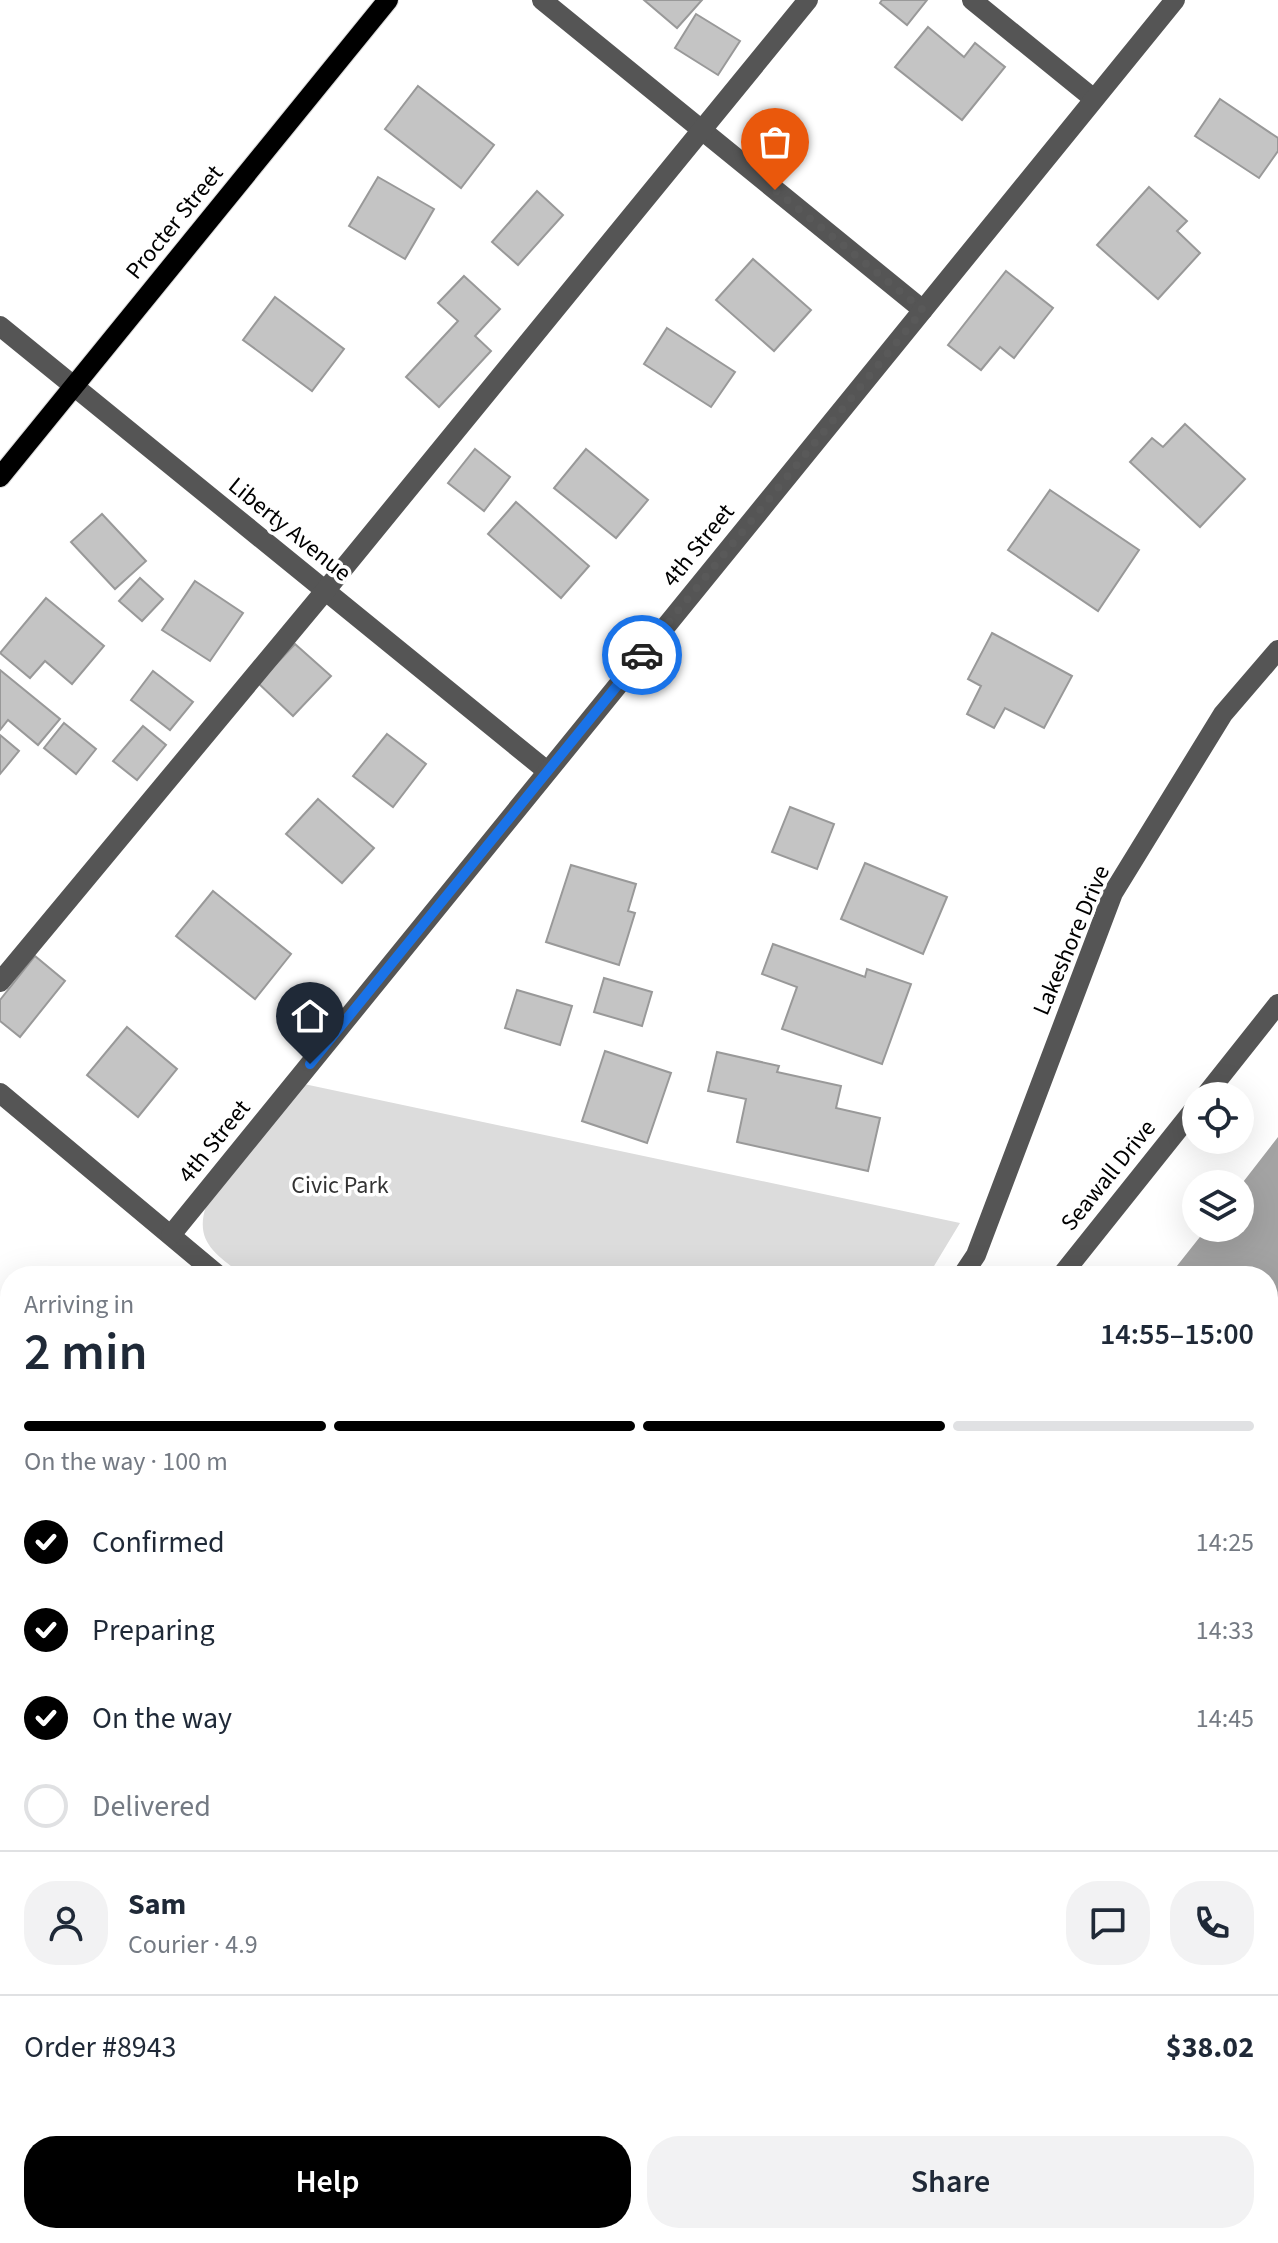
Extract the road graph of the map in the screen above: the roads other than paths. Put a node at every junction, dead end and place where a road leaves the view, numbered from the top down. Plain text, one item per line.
1 (388, 0) edge
2 (542, 0) edge
3 (808, 0) edge
4 (972, 0) edge
5 (1175, 0) edge
6 (1094, 99) junction
7 (701, 129) junction
8 (923, 310) junction
9 (0, 326) edge
10 (74, 386) junction
11 (0, 477) edge
12 (325, 591) junction
13 (1278, 650) edge
14 (547, 771) junction
15 (0, 982) edge
16 (1278, 1004) edge
17 (1216, 1082) edge
18 (0, 1093) edge
19 (1182, 1125) edge
20 (171, 1235) junction
21 (207, 1266) edge
22 (969, 1266) edge
23 (1069, 1266) edge

1 - 10 main road, Procter Street
2 - 7 street
3 - 7 street
4 - 6 street
5 - 6 street, 4th Street
6 - 8 street, 4th Street
7 - 8 street
7 - 12 street
8 - 14 street, 4th Street
9 - 10 street, Liberty Avenue
10 - 11 main road, Procter Street
10 - 12 street, Liberty Avenue
12 - 14 street, Liberty Avenue
12 - 15 street
13 - 22 street, Lakeshore Drive
14 - 20 street, 4th Street
16 - 17 street
18 - 20 street
19 - 23 street, Seawall Drive
20 - 21 street

